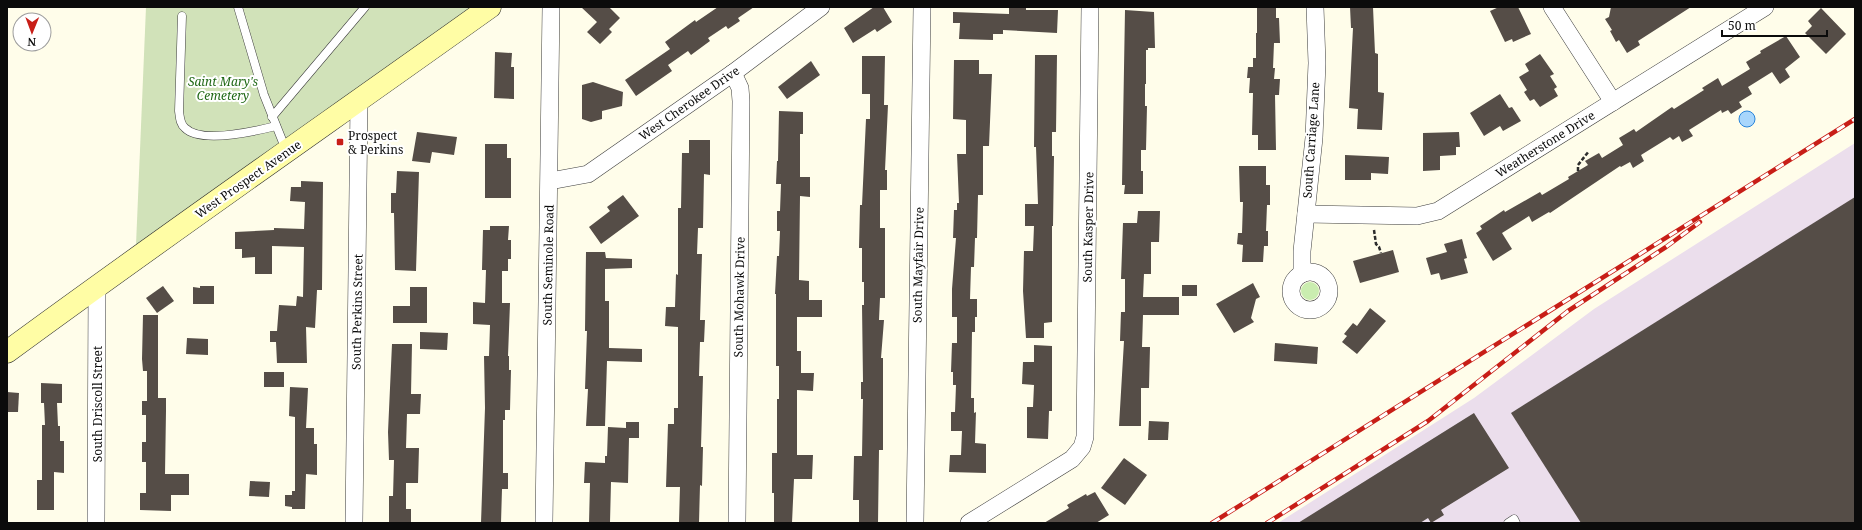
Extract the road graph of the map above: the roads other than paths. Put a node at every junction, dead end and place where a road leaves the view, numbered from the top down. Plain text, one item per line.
1 (238, 7) edge
2 (365, 7) edge
3 (490, 7) edge
4 (551, 7) edge
5 (820, 7) edge
6 (922, 7) edge
7 (1090, 7) edge
8 (1315, 7) edge
9 (1552, 7) edge
10 (1766, 7) edge
11 (182, 16) dead end
12 (733, 72) junction
13 (359, 101) junction
14 (1613, 102) junction
15 (272, 117) junction
16 (276, 126) junction
17 (287, 152) junction
18 (550, 181) junction
19 (1306, 214) junction
20 (1302, 274) dead end
21 (97, 285) junction
22 (7, 352) edge
23 (96, 523) edge
24 (354, 523) edge
25 (544, 523) edge
26 (737, 523) edge
27 (915, 523) edge
28 (969, 523) edge
29 (1508, 523) edge
30 (1516, 523) edge

1 - 15 lane
2 - 15 lane
3 - 13 main road, West Prospect Avenue
4 - 18 street, South Seminole Road
5 - 12 street, West Cherokee Drive
6 - 27 street, South Mayfair Drive
7 - 28 street, South Kasper Drive
8 - 19 street, South Carriage Lane
9 - 14 street
10 - 14 street, Weatherstone Drive
11 - 16 lane
12 - 18 street, West Cherokee Drive
12 - 26 street, South Mohawk Drive
13 - 17 main road, West Prospect Avenue
13 - 24 street, South Perkins Street
14 - 19 street, Weatherstone Drive
15 - 16 lane
16 - 17 lane
17 - 21 main road, West Prospect Avenue
18 - 25 street, South Seminole Road
19 - 20 street, South Carriage Lane
21 - 22 main road, West Prospect Avenue
21 - 23 street, South Driscoll Street
29 - 30 lane

